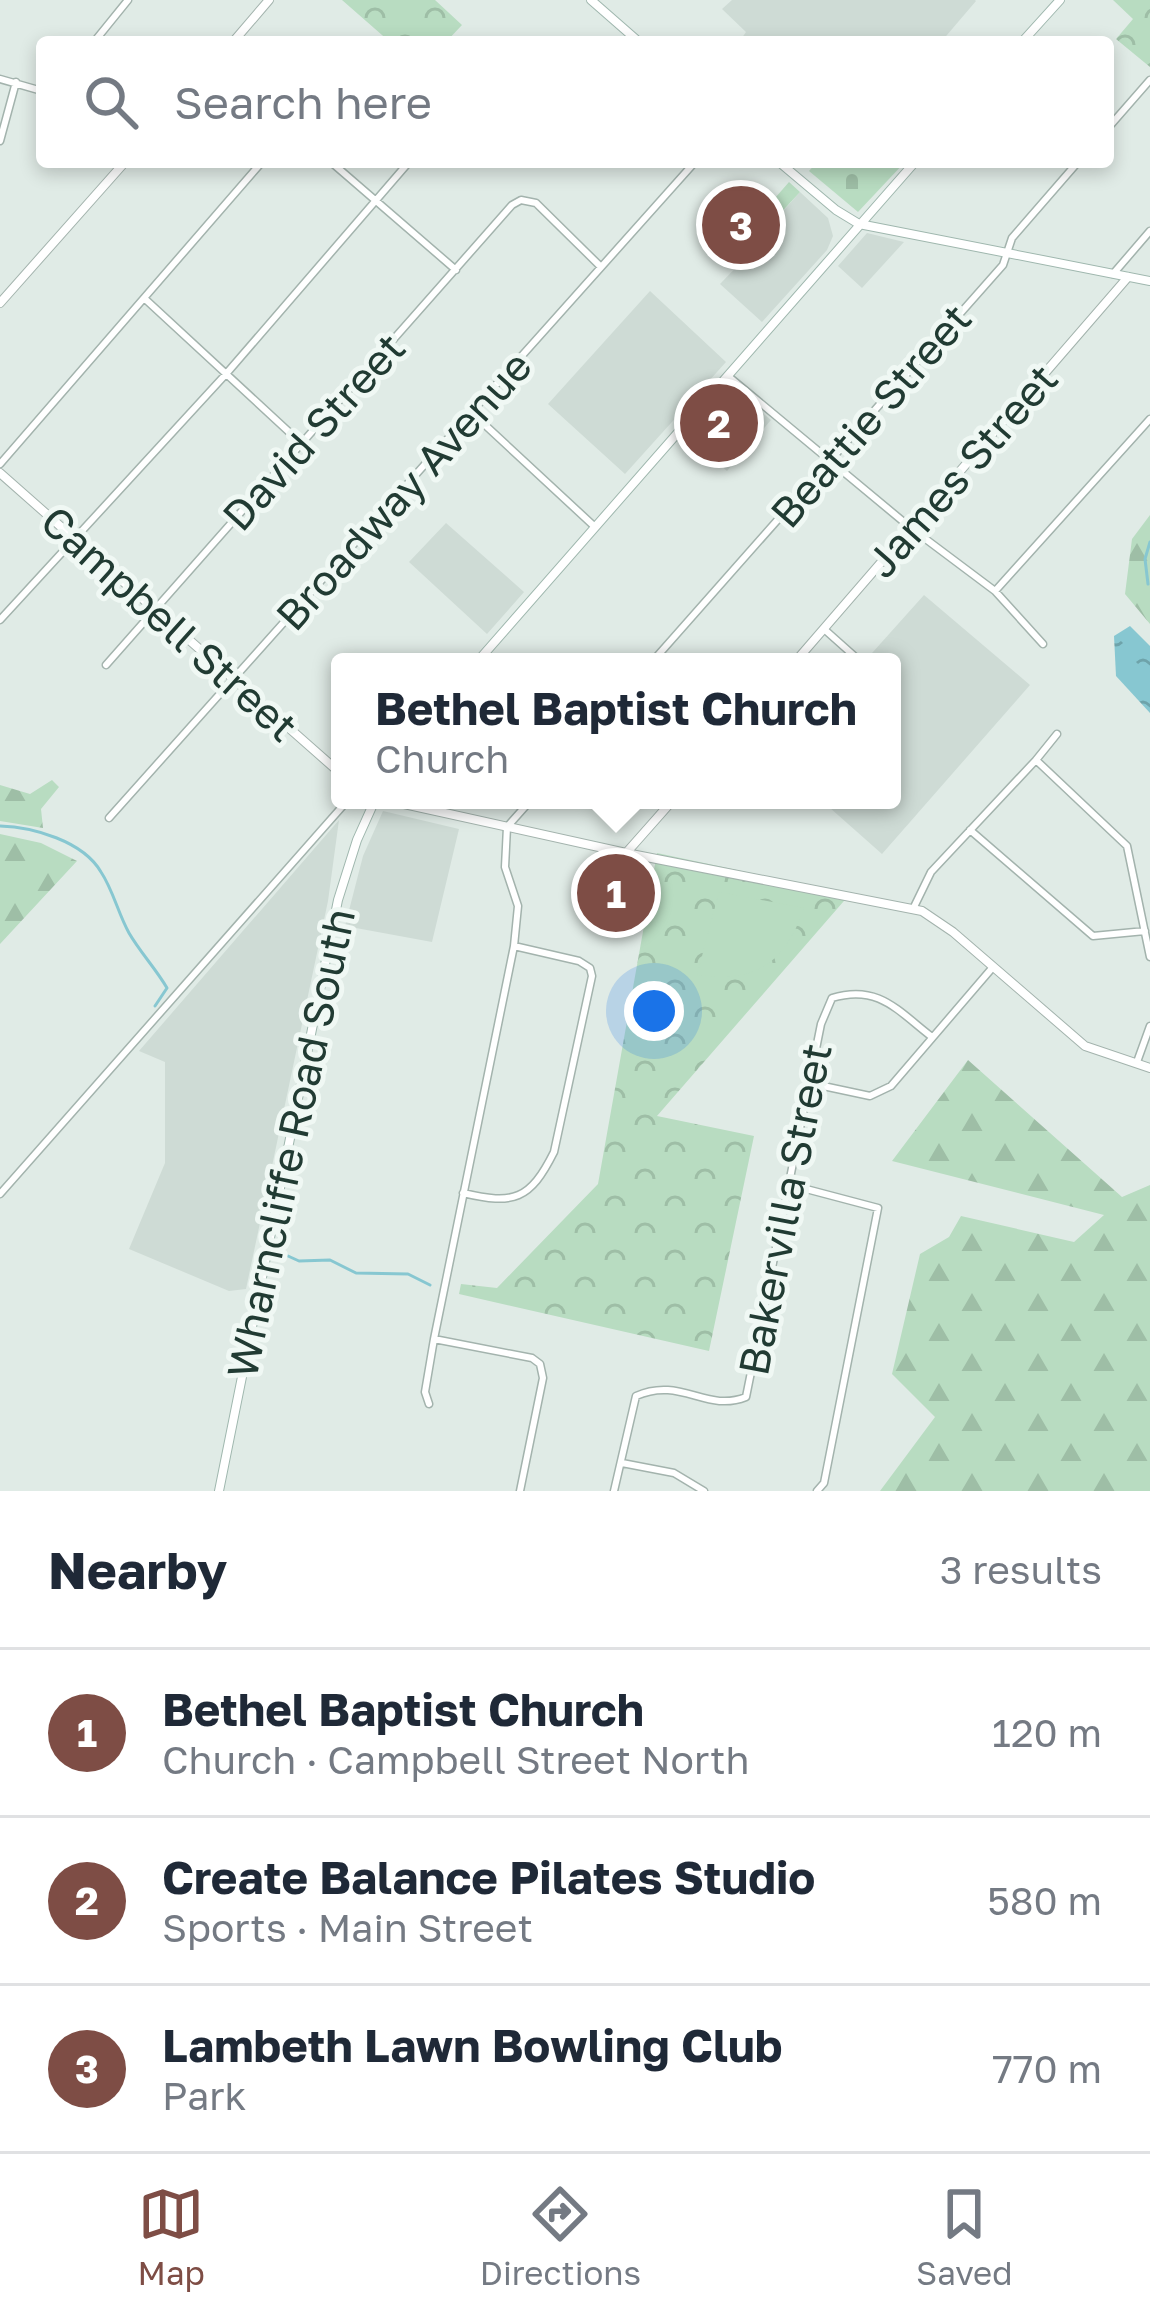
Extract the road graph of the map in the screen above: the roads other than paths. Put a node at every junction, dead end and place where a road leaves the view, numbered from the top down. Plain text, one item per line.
1 (128, 0) edge
2 (269, 0) edge
3 (591, 0) edge
4 (1060, 0) edge
5 (99, 36) edge
6 (238, 36) edge
7 (632, 36) edge
8 (1027, 36) edge
9 (0, 79) edge
10 (1150, 80) edge
11 (16, 82) junction
12 (36, 89) edge
13 (1114, 121) edge
14 (0, 141) edge
15 (120, 168) edge
16 (257, 168) edge
17 (338, 168) edge
18 (404, 168) edge
19 (690, 168) edge
20 (786, 168) edge
21 (910, 168) edge
22 (1073, 168) edge
23 (375, 200) junction
24 (860, 224) junction
25 (1150, 231) edge
26 (1006, 253) junction
27 (602, 267) junction
28 (456, 270) junction
29 (1113, 274) junction
30 (1128, 277) junction
31 (1150, 281) edge
32 (144, 298) junction
33 (0, 303) edge
34 (226, 374) junction
35 (728, 376) junction
36 (471, 412) junction
37 (1150, 419) edge
38 (302, 444) junction
39 (830, 460) junction
40 (0, 468) edge
41 (595, 527) junction
42 (911, 528) junction
43 (76, 537) junction
44 (995, 591) junction
45 (155, 608) junction
46 (0, 620) edge
47 (824, 629) junction
48 (1043, 644) dead end
49 (485, 653) edge
50 (660, 653) edge
51 (803, 653) edge
52 (851, 653) edge
53 (106, 665) dead end
54 (234, 681) junction
55 (1057, 734) dead end
56 (1036, 760) junction
57 (331, 765) edge
58 (340, 809) edge
59 (371, 809) edge
60 (426, 809) edge
61 (523, 809) edge
62 (665, 809) edge
63 (110, 818) dead end
64 (507, 827) junction
65 (970, 830) junction
66 (626, 853) junction
67 (913, 909) junction
68 (1145, 931) junction
69 (514, 946) junction
70 (1150, 957) edge
71 (993, 967) junction
72 (1150, 1026) edge
73 (932, 1037) junction
74 (1136, 1063) junction
75 (1150, 1068) edge
76 (809, 1083) junction
77 (791, 1185) junction
78 (463, 1193) junction
79 (0, 1194) edge
80 (434, 1339) junction
81 (429, 1405) dead end
82 (622, 1463) junction
83 (219, 1491) edge
84 (520, 1491) edge
85 (614, 1491) edge
86 (704, 1491) edge
87 (817, 1491) edge

1 - 5 street
2 - 6 street
3 - 7 street
4 - 8 street
9 - 11 street
10 - 13 street
11 - 12 street
11 - 14 street
15 - 33 street
16 - 32 street
17 - 23 street
18 - 23 street
19 - 27 street, Broadway Avenue
20 - 24 street
21 - 24 street
22 - 26 street, Beattie Street
23 - 28 street
23 - 34 street
24 - 26 street
24 - 35 street
25 - 29 street
26 - 29 street
26 - 39 street, Beattie Street
27 - 28 street, David Street
27 - 36 street, Broadway Avenue
28 - 38 street, David Street
29 - 30 street
30 - 31 street
30 - 42 street, James Street
32 - 34 street
32 - 40 street
34 - 38 street
34 - 43 street
35 - 39 street
35 - 41 street
36 - 41 street
36 - 54 street, Broadway Avenue
37 - 44 street
38 - 45 street, David Street
39 - 42 street
39 - 50 street, Beattie Street
40 - 43 street, Campbell Street
41 - 49 street
42 - 44 street
42 - 47 street, James Street
43 - 45 street, Campbell Street
43 - 46 street
44 - 48 street
45 - 53 street, David Street
45 - 54 street, Campbell Street
47 - 51 street, James Street
47 - 52 street
54 - 57 street, Campbell Street
54 - 63 street, Broadway Avenue
55 - 56 street
56 - 65 street
56 - 68 street
58 - 79 street
59 - 83 street, Wharncliffe Road South
60 - 64 street
61 - 64 street
62 - 66 street
64 - 66 street
64 - 69 street
65 - 67 street
65 - 68 street
66 - 67 street
67 - 71 street
68 - 70 street
69 - 78 street
69 - 78 street
71 - 73 street
71 - 74 street
72 - 74 street
73 - 76 street
73 - 76 street, Bakervilla Street
74 - 75 street
76 - 77 street, Bakervilla Street
77 - 82 street, Bakervilla Street
77 - 87 street
78 - 80 street
80 - 81 street
80 - 84 street
82 - 85 street, Bakervilla Street
82 - 86 street

